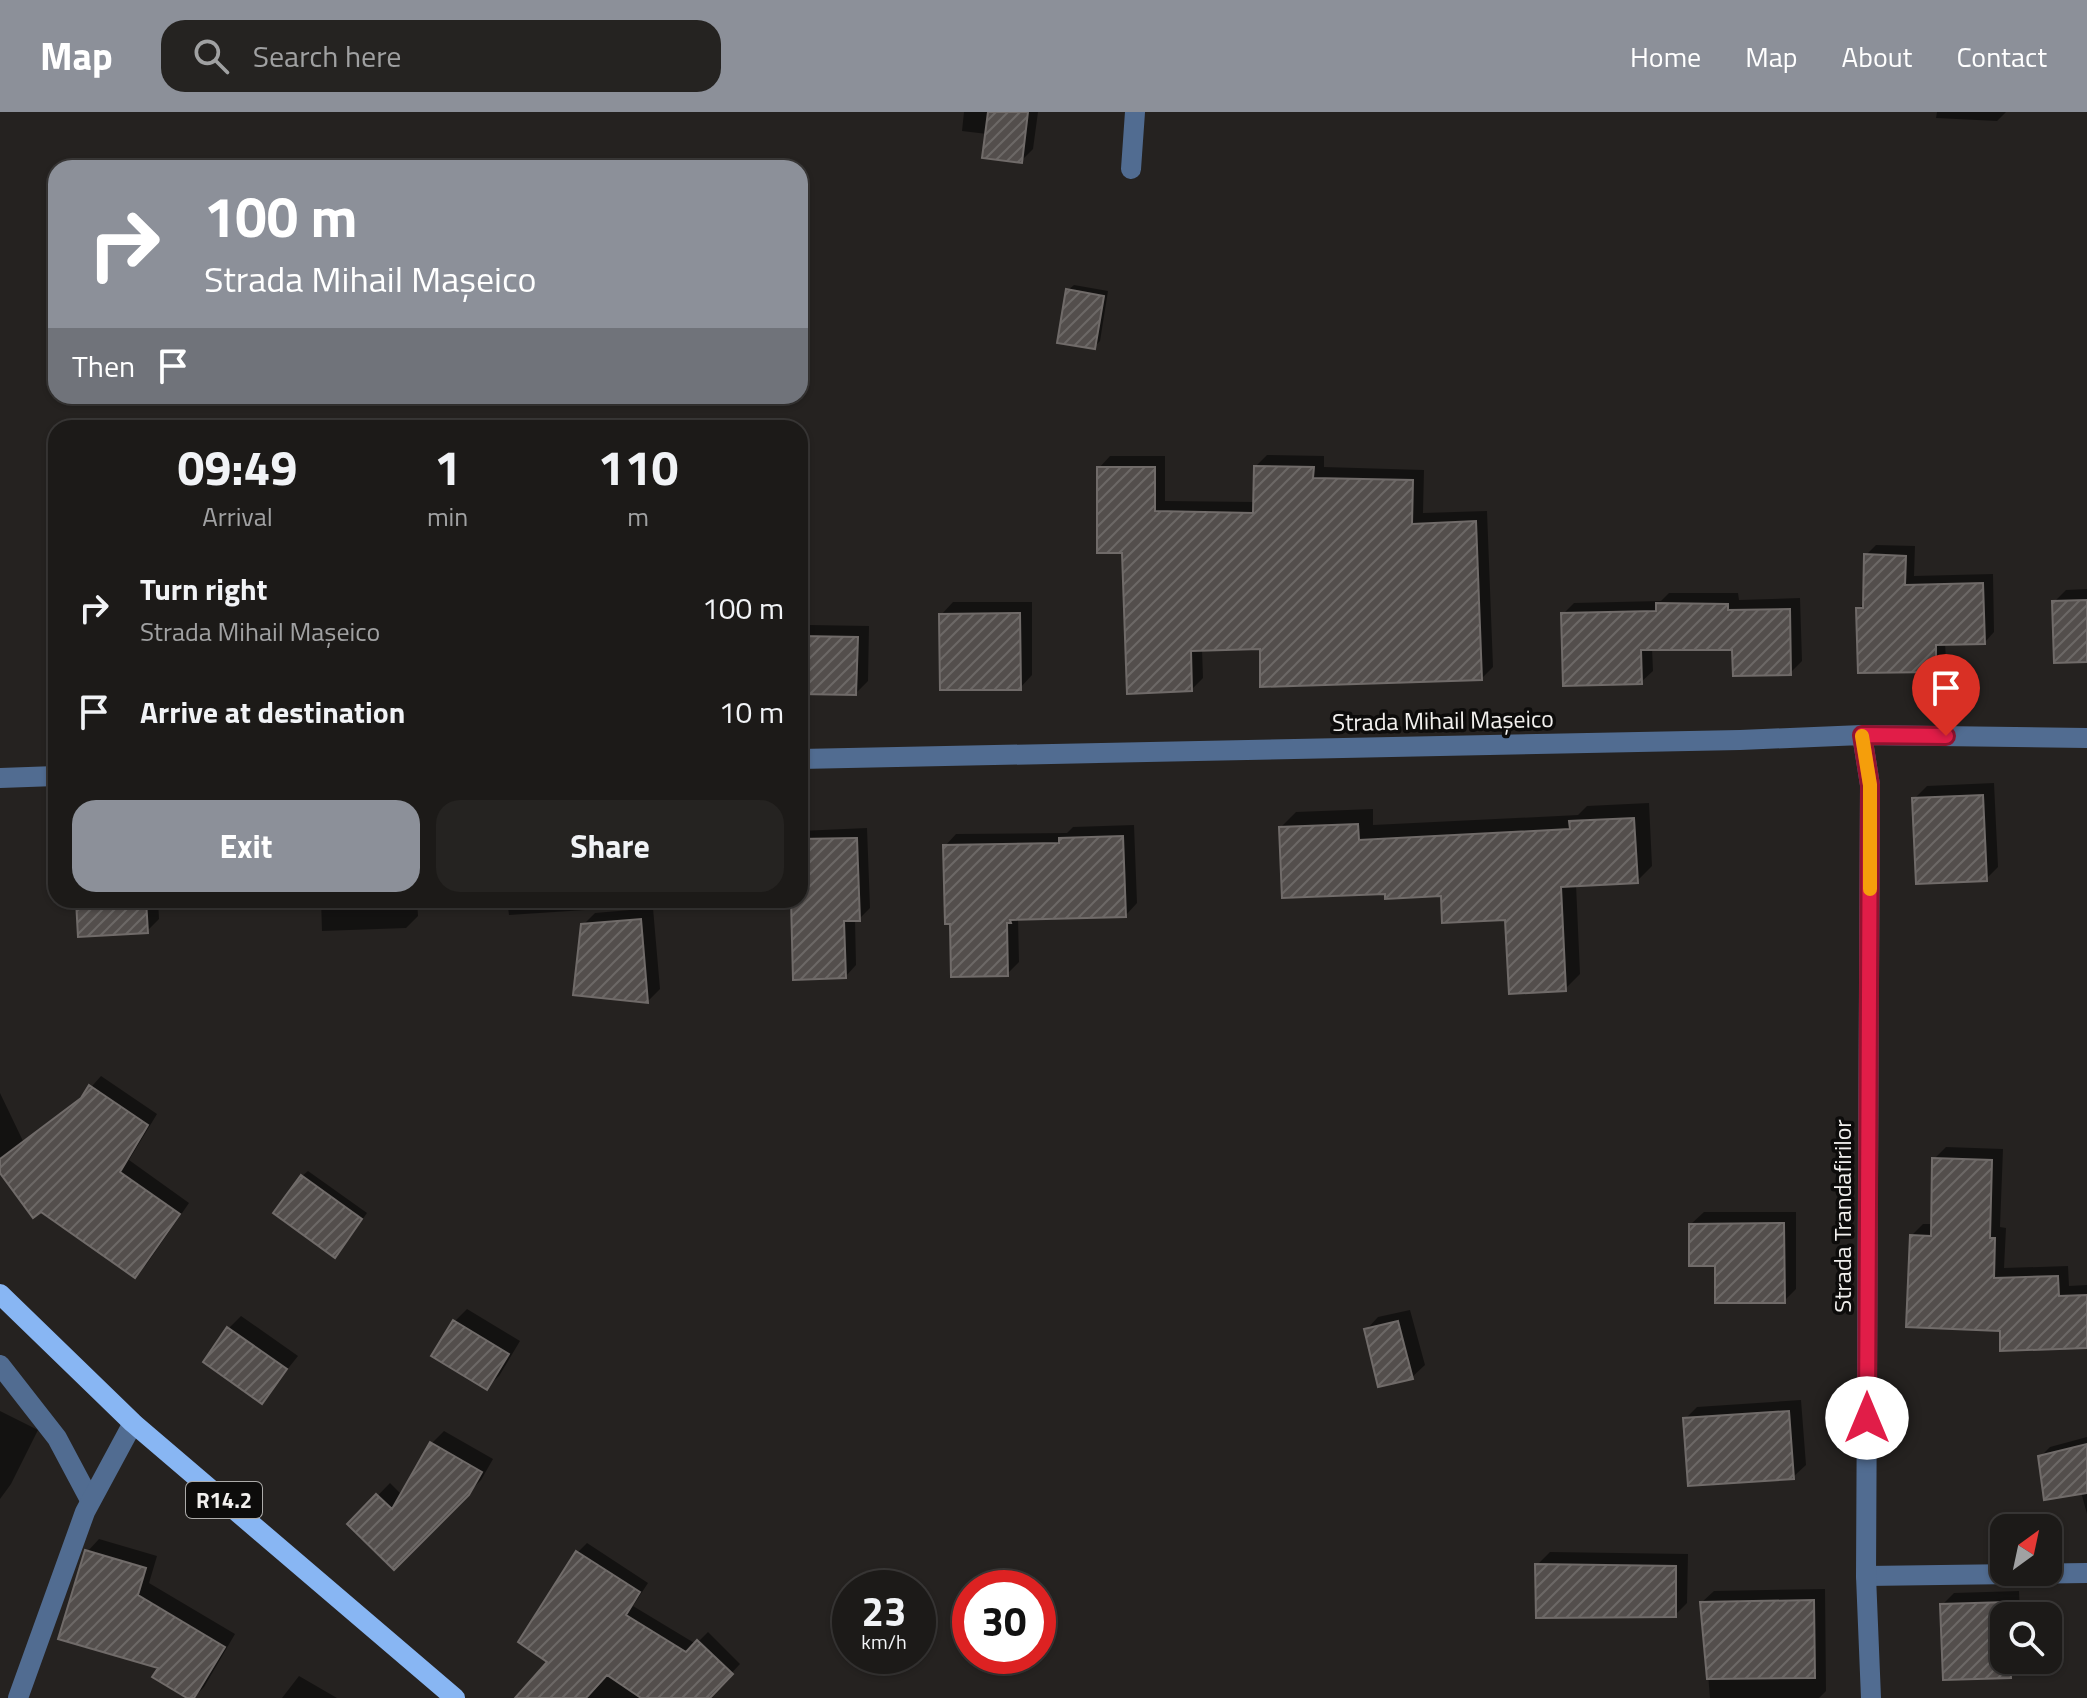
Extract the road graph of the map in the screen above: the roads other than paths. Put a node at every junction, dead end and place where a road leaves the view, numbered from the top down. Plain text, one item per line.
1 (1135, 112) edge
2 (1131, 169) dead end
3 (1862, 735) junction
4 (2087, 738) edge
5 (808, 759) edge
6 (48, 776) edge
7 (0, 778) edge
8 (0, 1294) edge
9 (0, 1365) edge
10 (133, 1423) junction
11 (90, 1500) junction
12 (2087, 1573) edge
13 (1866, 1576) junction
14 (18, 1698) edge
15 (455, 1698) edge
16 (1871, 1698) edge

1 - 2 street
3 - 4 street, Strada Mihail Mașeico
3 - 5 street, Strada Mihail Mașeico
3 - 13 street, Strada Trandafirilor
6 - 7 street
8 - 10 main road, R14.2
9 - 11 street
10 - 11 street
10 - 15 main road, R14.2
11 - 14 street
12 - 13 street
13 - 16 street, Strada Trandafirilor

